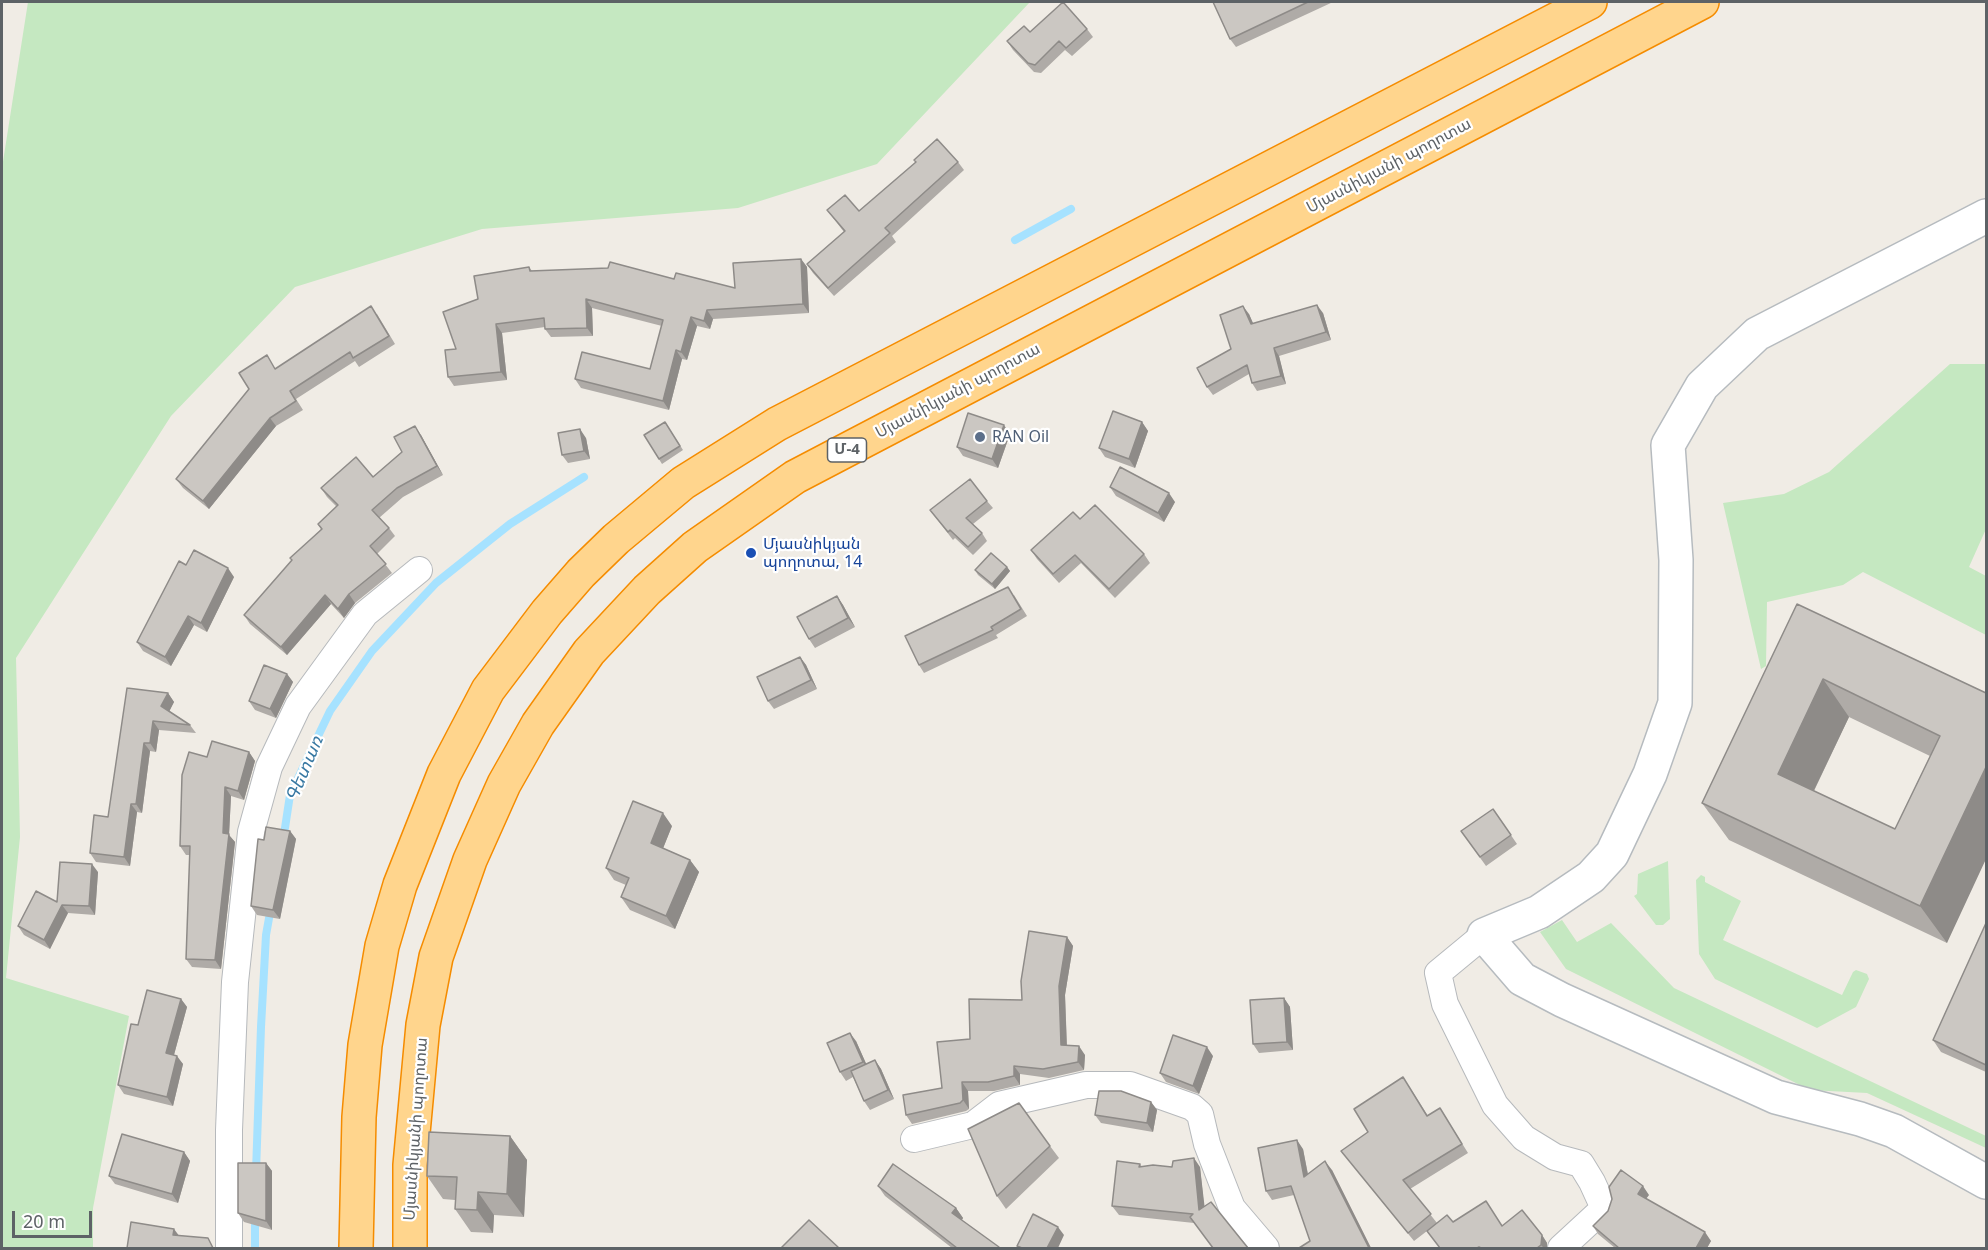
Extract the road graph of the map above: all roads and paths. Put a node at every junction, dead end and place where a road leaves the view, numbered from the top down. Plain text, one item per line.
1 (1590, 2) edge
2 (1702, 2) edge
3 (1986, 216) edge
4 (419, 570) dead end
5 (1484, 935) junction
6 (914, 1139) dead end
7 (1986, 1182) edge
8 (229, 1248) edge
9 (356, 1248) edge
10 (410, 1248) edge
11 (1266, 1248) edge
12 (1561, 1248) edge

1 - 9 highway
2 - 10 highway, Մյասնիկյանի պողոտա / Մ-4
3 - 5 street
4 - 8 street
5 - 7 street
5 - 12 street
6 - 11 street

